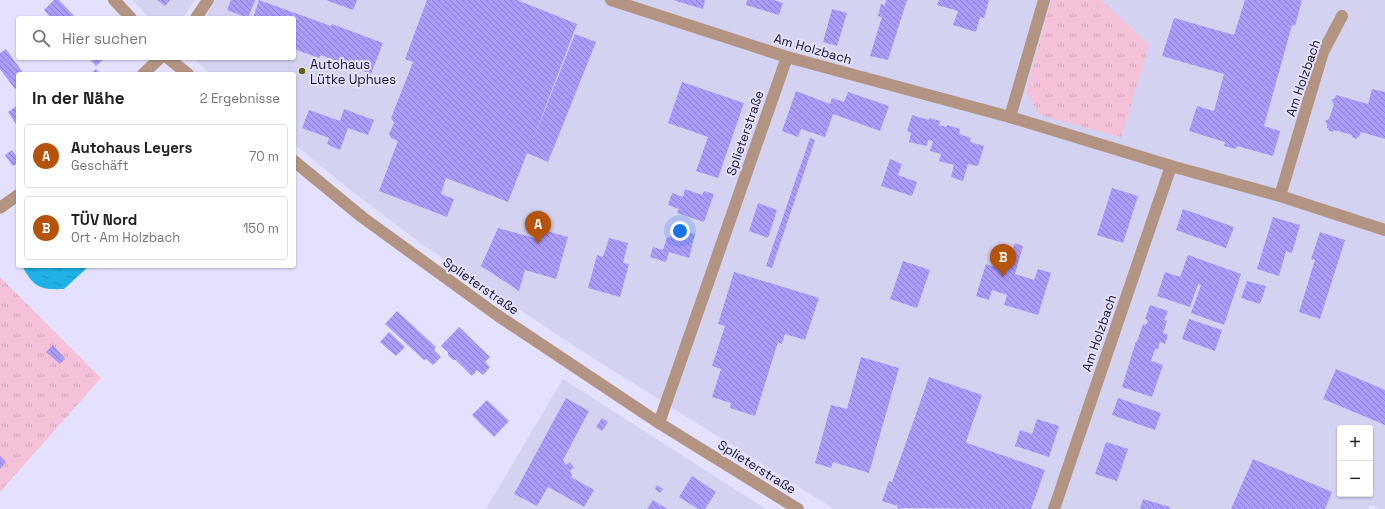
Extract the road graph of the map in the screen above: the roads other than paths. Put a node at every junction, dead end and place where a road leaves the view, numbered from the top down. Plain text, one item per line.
1 (114, 0) edge
2 (208, 0) edge
3 (611, 0) edge
4 (1044, 0) edge
5 (129, 16) edge
6 (197, 16) edge
7 (1342, 16) dead end
8 (787, 57) junction
9 (158, 60) edge
10 (170, 60) edge
11 (145, 72) edge
12 (186, 72) edge
13 (1010, 117) junction
14 (296, 163) edge
15 (1171, 166) junction
16 (16, 196) edge
17 (1280, 196) junction
18 (0, 208) edge
19 (1385, 230) edge
20 (659, 423) junction
21 (798, 509) edge
22 (1054, 509) edge

1 - 5 street
2 - 6 street
3 - 8 street, Am Holzbach
4 - 13 street
7 - 17 street, Am Holzbach
8 - 13 street, Am Holzbach
8 - 20 street, Splieterstraße
9 - 11 street
10 - 12 street
13 - 15 street, Am Holzbach
14 - 20 street, Splieterstraße
15 - 17 street, Am Holzbach
15 - 22 street, Am Holzbach
16 - 18 street
17 - 19 street, Am Holzbach
20 - 21 street, Splieterstraße

